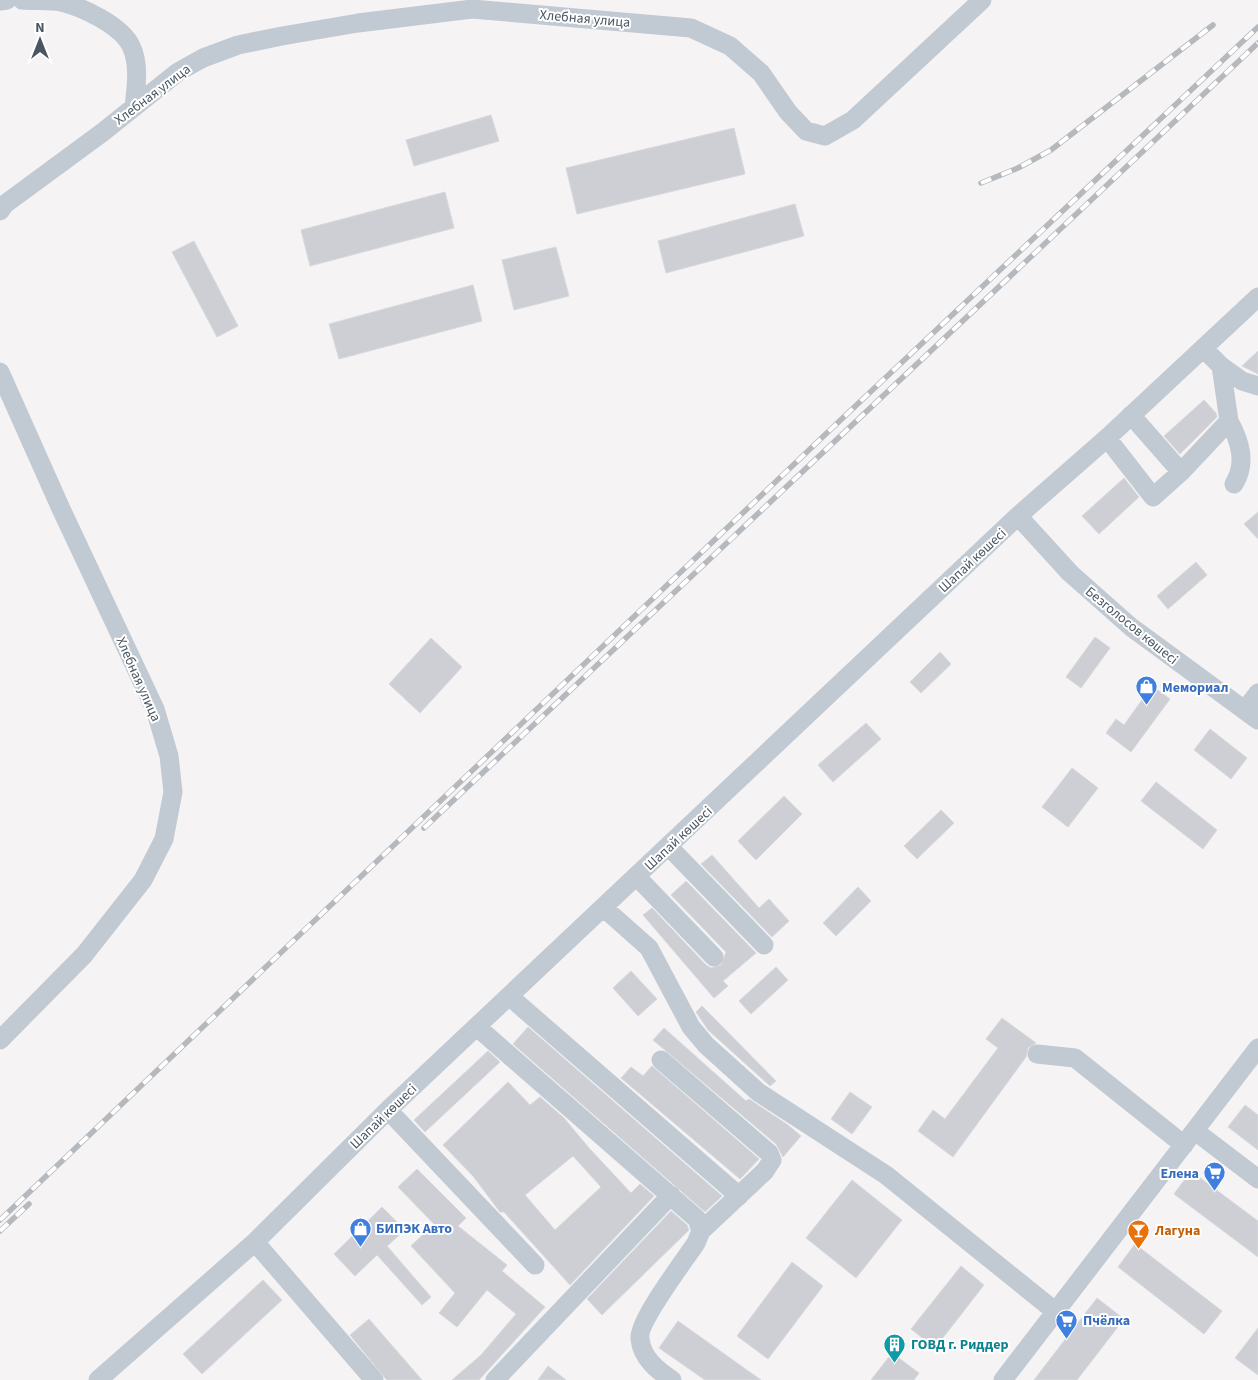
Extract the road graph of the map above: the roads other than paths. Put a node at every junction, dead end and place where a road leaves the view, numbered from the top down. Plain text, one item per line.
1 (6, 0) edge
2 (22, 0) edge
3 (982, 0) edge
4 (0, 1) edge
5 (134, 107) junction
6 (0, 211) edge
7 (1258, 297) edge
8 (1203, 348) junction
9 (1221, 366) junction
10 (0, 372) edge
11 (1258, 386) edge
12 (1131, 416) junction
13 (1229, 421) junction
14 (1107, 438) junction
15 (1182, 472) junction
16 (1234, 484) dead end
17 (1018, 516) junction
18 (1258, 693) edge
19 (1251, 715) edge
20 (669, 847) junction
21 (637, 877) junction
22 (604, 908) junction
23 (764, 946) dead end
24 (714, 957) dead end
25 (510, 997) junction
26 (477, 1027) junction
27 (0, 1040) edge
28 (1258, 1048) edge
29 (1037, 1054) dead end
30 (661, 1060) dead end
31 (388, 1110) junction
32 (1190, 1138) junction
33 (1258, 1179) edge
34 (670, 1195) junction
35 (739, 1196) junction
36 (701, 1231) junction
37 (255, 1242) junction
38 (535, 1265) dead end
39 (1056, 1312) junction
40 (98, 1380) edge
41 (374, 1380) edge
42 (495, 1380) edge
43 (672, 1380) edge
44 (1003, 1380) edge

1 - 4 street
2 - 5 street
3 - 5 street, Хлебная улица
5 - 6 street, Хлебная улица
7 - 8 street, Шапай көшесі
8 - 9 street
8 - 12 street, Шапай көшесі
9 - 11 street
9 - 13 street
10 - 27 street, Хлебная улица
12 - 14 street, Шапай көшесі
12 - 15 street
13 - 15 street
13 - 16 street
14 - 15 street
14 - 17 street, Шапай көшесі
17 - 19 street, Безголосов көшесі
17 - 20 street, Шапай көшесі
18 - 19 street
20 - 21 street, Шапай көшесі
20 - 23 street
21 - 22 street, Шапай көшесі
21 - 24 street
22 - 25 street, Шапай көшесі
22 - 39 street
25 - 26 street, Шапай көшесі
25 - 35 street
26 - 31 street, Шапай көшесі
26 - 34 street
28 - 32 street
29 - 32 street
30 - 35 street
31 - 37 street, Шапай көшесі
31 - 38 street
32 - 33 street
32 - 39 street
34 - 36 street
34 - 42 street
35 - 36 street
36 - 43 street
37 - 40 street, Шапай көшесі
37 - 41 street
39 - 44 street

